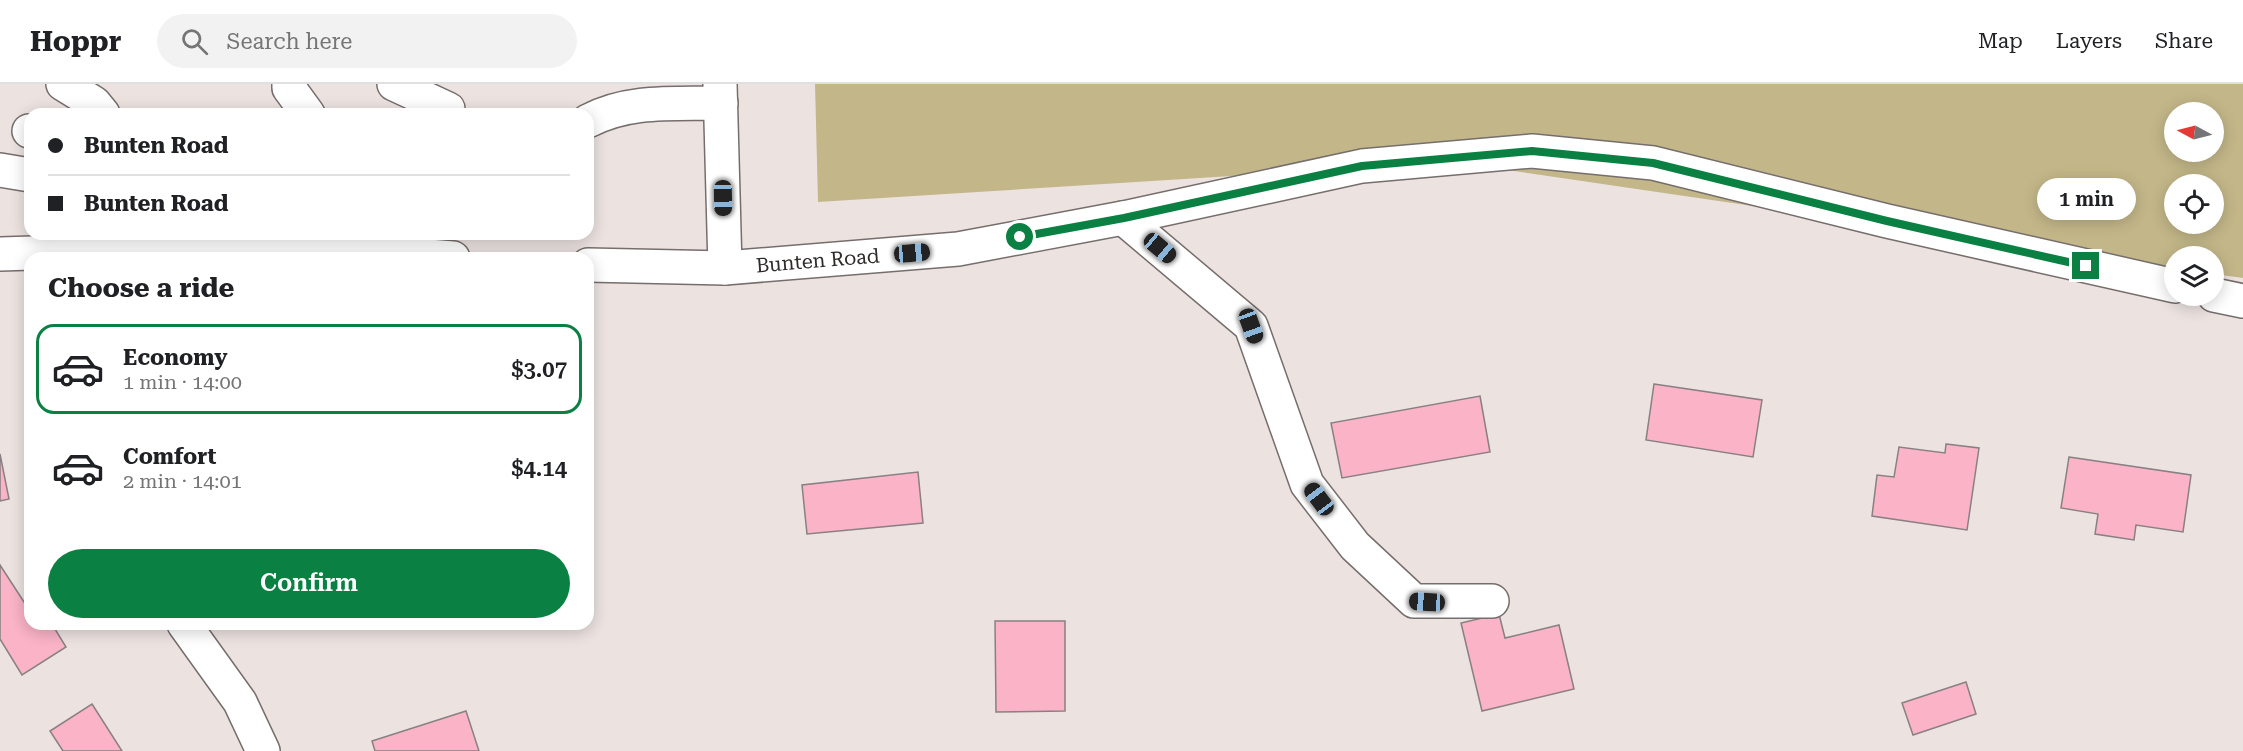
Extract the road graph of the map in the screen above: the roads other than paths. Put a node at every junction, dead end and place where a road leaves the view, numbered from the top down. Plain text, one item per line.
1 (63, 84) edge
2 (289, 84) edge
3 (394, 84) edge
4 (721, 94) edge
5 (91, 108) edge
6 (304, 108) edge
7 (446, 108) edge
8 (594, 118) edge
9 (0, 170) edge
10 (24, 174) edge
11 (1124, 218) junction
12 (114, 252) edge
13 (376, 252) edge
14 (0, 254) edge
15 (24, 254) edge
16 (594, 264) edge
17 (725, 268) junction
18 (2164, 284) edge
19 (2224, 297) edge
20 (2243, 301) edge
21 (1492, 601) dead end
22 (188, 630) edge
23 (263, 751) edge

1 - 5 street
2 - 6 street
3 - 7 street
4 - 8 street
4 - 17 street
9 - 10 street
11 - 17 street, Bunten Road
11 - 18 street, Bunten Road
11 - 21 street
12 - 13 street
14 - 15 street
16 - 17 street, Bunten Road
19 - 20 street
22 - 23 street

